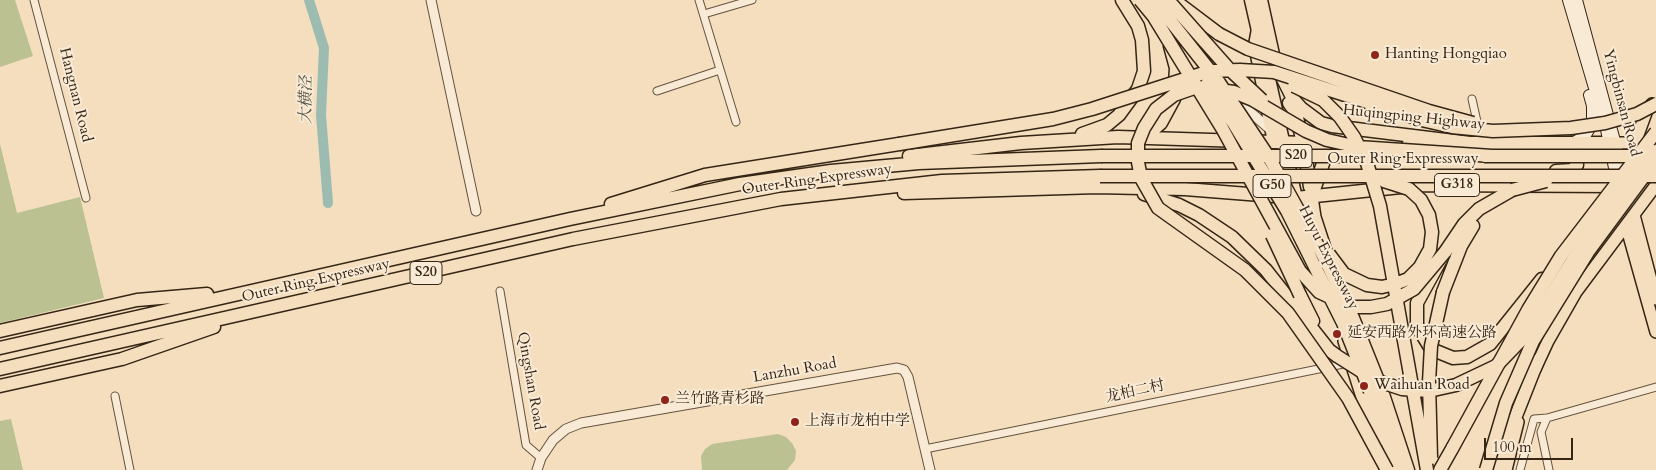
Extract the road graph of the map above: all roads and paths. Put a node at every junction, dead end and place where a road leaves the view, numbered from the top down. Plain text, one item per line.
1 (34, 0) edge
2 (431, 0) edge
3 (699, 0) edge
4 (752, 0) edge
5 (1122, 0) edge
6 (1132, 0) edge
7 (1140, 0) edge
8 (1146, 0) edge
9 (1154, 0) edge
10 (1167, 0) edge
11 (1174, 0) edge
12 (1251, 0) edge
13 (1261, 0) edge
14 (1567, 0) edge
15 (1577, 0) edge
16 (704, 14) junction
17 (1154, 17) junction
18 (1258, 29) junction
19 (1585, 57) junction
20 (1276, 65) junction
21 (720, 70) junction
22 (1240, 70) junction
23 (657, 91) dead end
24 (1472, 99) dead end
25 (1656, 99) edge
26 (1656, 104) edge
27 (1283, 118) junction
28 (736, 122) dead end
29 (1592, 125) junction
30 (1222, 128) junction
31 (1532, 130) junction
32 (1656, 132) edge
33 (1275, 135) junction
34 (1145, 137) junction
35 (1021, 143) junction
36 (1303, 143) junction
37 (1476, 143) junction
38 (1571, 143) junction
39 (1656, 143) edge
40 (1329, 144) junction
41 (1613, 144) junction
42 (1635, 144) junction
43 (1656, 148) edge
44 (1492, 156) junction
45 (1656, 156) edge
46 (1270, 160) junction
47 (1656, 160) edge
48 (1319, 176) junction
49 (1604, 176) junction
50 (1656, 176) edge
51 (1098, 181) junction
52 (740, 184) junction
53 (1475, 184) junction
54 (1623, 186) junction
55 (1656, 186) edge
56 (1512, 190) junction
57 (1312, 197) junction
58 (86, 198) dead end
59 (1291, 198) junction
60 (476, 211) dead end
61 (1634, 215) junction
62 (570, 219) junction
63 (1304, 219) junction
64 (1626, 225) junction
65 (1445, 252) junction
66 (1315, 253) junction
67 (1561, 256) junction
68 (1636, 262) junction
69 (354, 268) junction
70 (359, 288) junction
71 (500, 291) dead end
72 (1576, 292) junction
73 (1656, 299) edge
74 (0, 331) edge
75 (1656, 332) edge
76 (0, 348) edge
77 (1337, 356) junction
78 (1538, 360) junction
79 (1351, 362) junction
80 (0, 368) edge
81 (0, 386) edge
82 (1656, 387) edge
83 (1376, 389) junction
84 (115, 396) dead end
85 (1547, 418) junction
86 (925, 449) junction
87 (541, 458) junction
88 (130, 470) edge
89 (537, 470) edge
90 (930, 470) edge
91 (1386, 470) edge
92 (1398, 470) edge
93 (1408, 470) edge
94 (1426, 470) edge
95 (1432, 470) edge
96 (1440, 470) edge
97 (1486, 470) edge
98 (1493, 470) edge
99 (1498, 470) edge
100 (1506, 470) edge
101 (1520, 470) edge
102 (1549, 470) edge

1 - 58 street, Hangnan Road
2 - 60 street
3 - 16 street
4 - 16 street
5 - 35 highway
6 - 34 highway
7 - 17 highway, Huyu Expressway / G50, bridge
8 - 33 street
9 - 46 highway, Huyu Expressway / G50, bridge
10 - 27 highway, bridge
10 - 33 street
11 - 31 highway, bridge
12 - 18 highway
13 - 20 highway, Huqingping Highway
14 - 19 main road, Yingbinsan Road
14 - 29 main road, Yingbinsan Road
15 - 41 main road, Yingbinsan Road
16 - 21 street
17 - 30 highway, bridge
17 - 83 highway, Huyu Expressway / G50, bridge
18 - 33 highway
18 - 33 highway
19 - 29 main road
19 - 41 main road, Yingbinsan Road
20 - 36 highway, Huqingping Highway
20 - 37 highway, Huqingping Highway
21 - 23 street
21 - 28 street
22 - 31 highway, bridge
22 - 62 highway, bridge
22 - 94 highway, bridge
24 - 37 street
25 - 42 main road
26 - 31 highway, bridge
27 - 44 highway, bridge
27 - 91 highway, bridge
29 - 38 main road
30 - 65 highway, bridge
30 - 77 highway, bridge
32 - 67 highway, bridge
33 - 34 highway
33 - 36 highway
33 - 59 highway
34 - 35 highway
35 - 52 highway
36 - 40 highway
36 - 57 highway, Huqingping Highway
37 - 38 highway, Huqingping Highway
37 - 40 highway
38 - 41 highway, Huqingping Highway
38 - 53 highway
39 - 42 main road
40 - 57 highway
41 - 42 main road
41 - 54 main road, Yingbinsan Road
42 - 55 main road
43 - 77 highway, bridge
44 - 45 highway, Outer Ring Expressway / S20, bridge
44 - 52 highway, Outer Ring Expressway / S20, bridge
46 - 48 highway, bridge
46 - 83 highway, Huyu Expressway / G50, bridge
47 - 97 highway, bridge
48 - 49 highway, Outer Ring Expressway / S20, bridge
48 - 51 highway, Outer Ring Expressway / S20, bridge
49 - 50 highway, Outer Ring Expressway / S20, bridge
49 - 56 highway, bridge
51 - 59 highway
51 - 70 highway, Outer Ring Expressway / S20
51 - 77 highway
52 - 62 highway, Outer Ring Expressway / S20
53 - 54 highway, G318
53 - 57 highway, G318
54 - 55 main road
54 - 61 main road, Yingbinsan Road
54 - 64 main road, Yingbinsan Road
55 - 61 main road
56 - 65 highway
56 - 95 highway, bridge
57 - 59 highway, G318
57 - 63 highway
57 - 92 main road
59 - 63 main road
59 - 66 main road
61 - 64 main road
61 - 73 main road
62 - 69 highway, Outer Ring Expressway / S20
63 - 66 main road
64 - 68 main road
64 - 72 main road
65 - 67 highway, bridge
66 - 79 main road
67 - 96 highway, bridge
68 - 72 main road
68 - 75 main road
69 - 74 highway
69 - 76 highway, Outer Ring Expressway / S20
70 - 80 highway, Outer Ring Expressway / S20
70 - 81 highway
71 - 87 street, Qingshan Road
72 - 78 main road
78 - 98 main road
78 - 99 highway
78 - 100 main road
79 - 86 street, 龙柏二村
79 - 91 main road
82 - 85 street
83 - 92 highway
83 - 93 highway
84 - 88 street
85 - 101 street
85 - 102 street
86 - 87 street, Lanzhu Road
86 - 90 street
87 - 89 street

